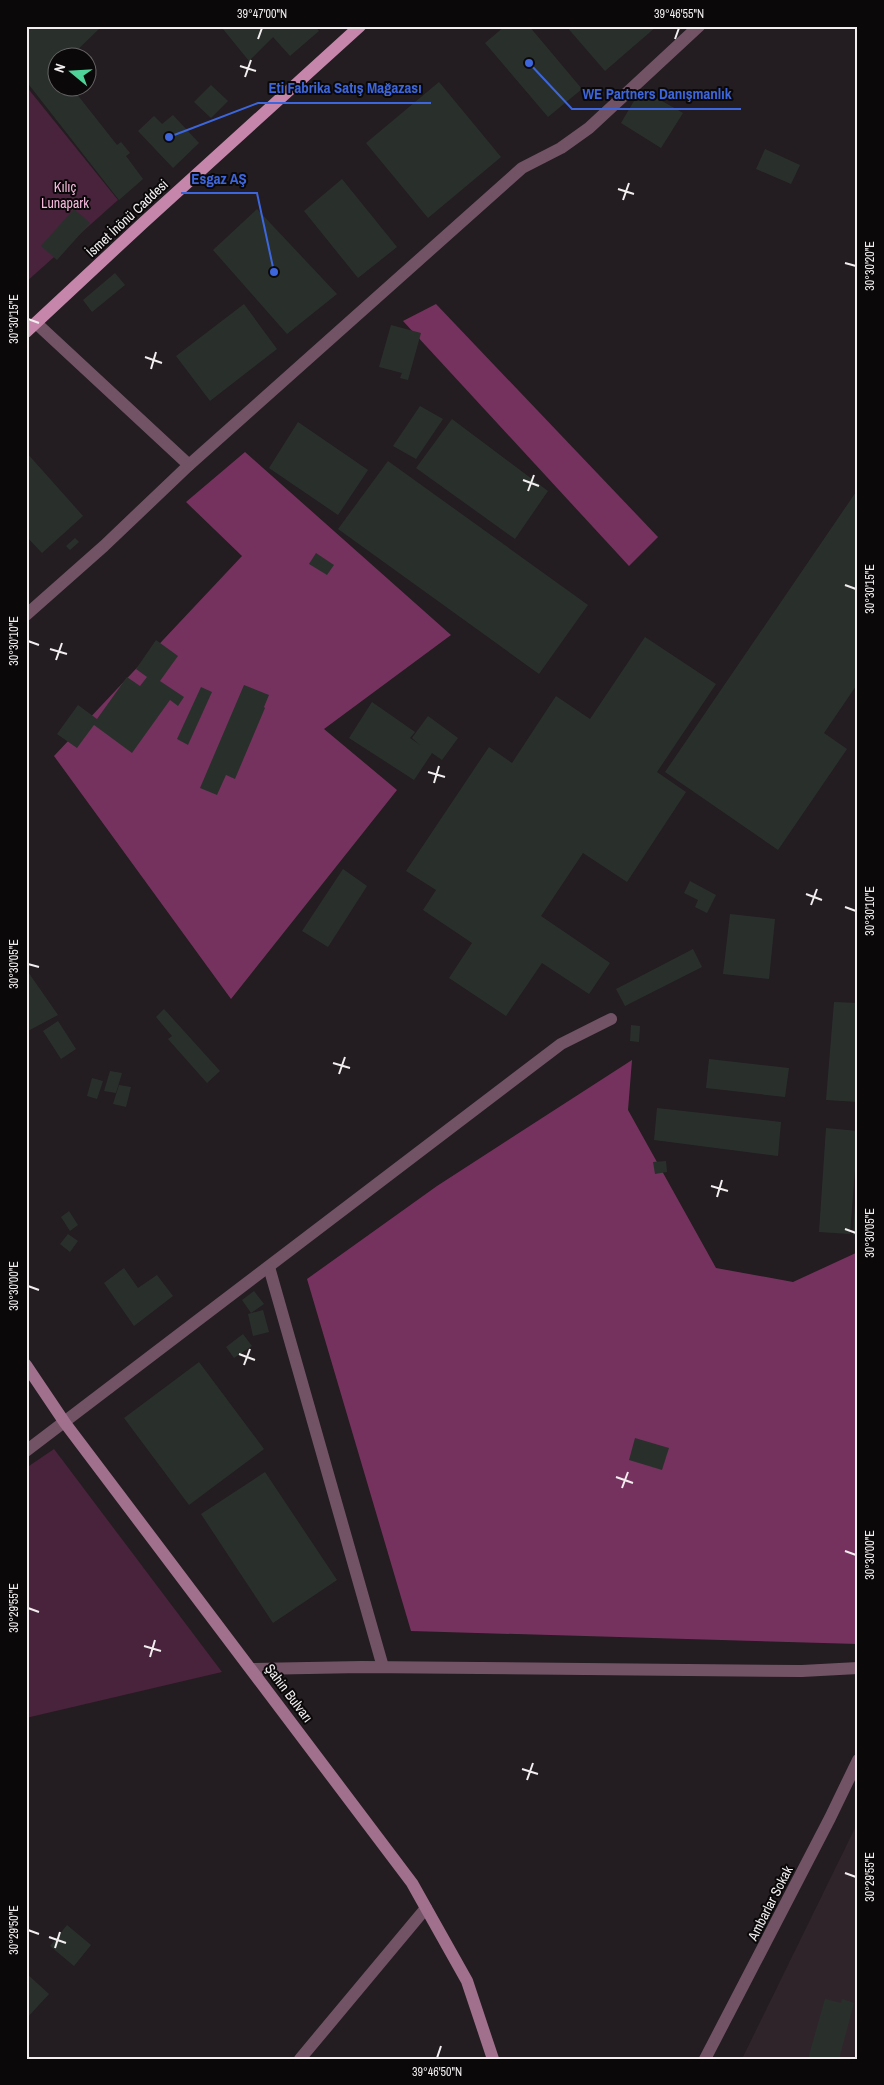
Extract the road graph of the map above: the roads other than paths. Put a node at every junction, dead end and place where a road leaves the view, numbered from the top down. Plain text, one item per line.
1 (360, 26) edge
2 (699, 26) edge
3 (31, 328) edge
4 (188, 466) junction
5 (26, 615) edge
6 (611, 1019) dead end
7 (269, 1268) junction
8 (26, 1366) edge
9 (65, 1423) junction
10 (26, 1451) edge
11 (383, 1667) junction
12 (858, 1668) edge
13 (252, 1669) junction
14 (858, 1760) edge
15 (426, 1908) junction
16 (300, 2059) edge
17 (493, 2059) edge
18 (705, 2059) edge

1 - 3 main road, İsmet İnönü Caddesi
2 - 4 street
3 - 4 street
4 - 5 street
6 - 7 street
7 - 9 street
7 - 11 street
8 - 9 street, Şahin Bulvarı
9 - 10 street
9 - 13 street, Şahin Bulvarı
11 - 12 street
11 - 13 street
13 - 15 street, Şahin Bulvarı
14 - 18 street, Ambarlar Sokak
15 - 16 street
15 - 17 street, Şahin Bulvarı

